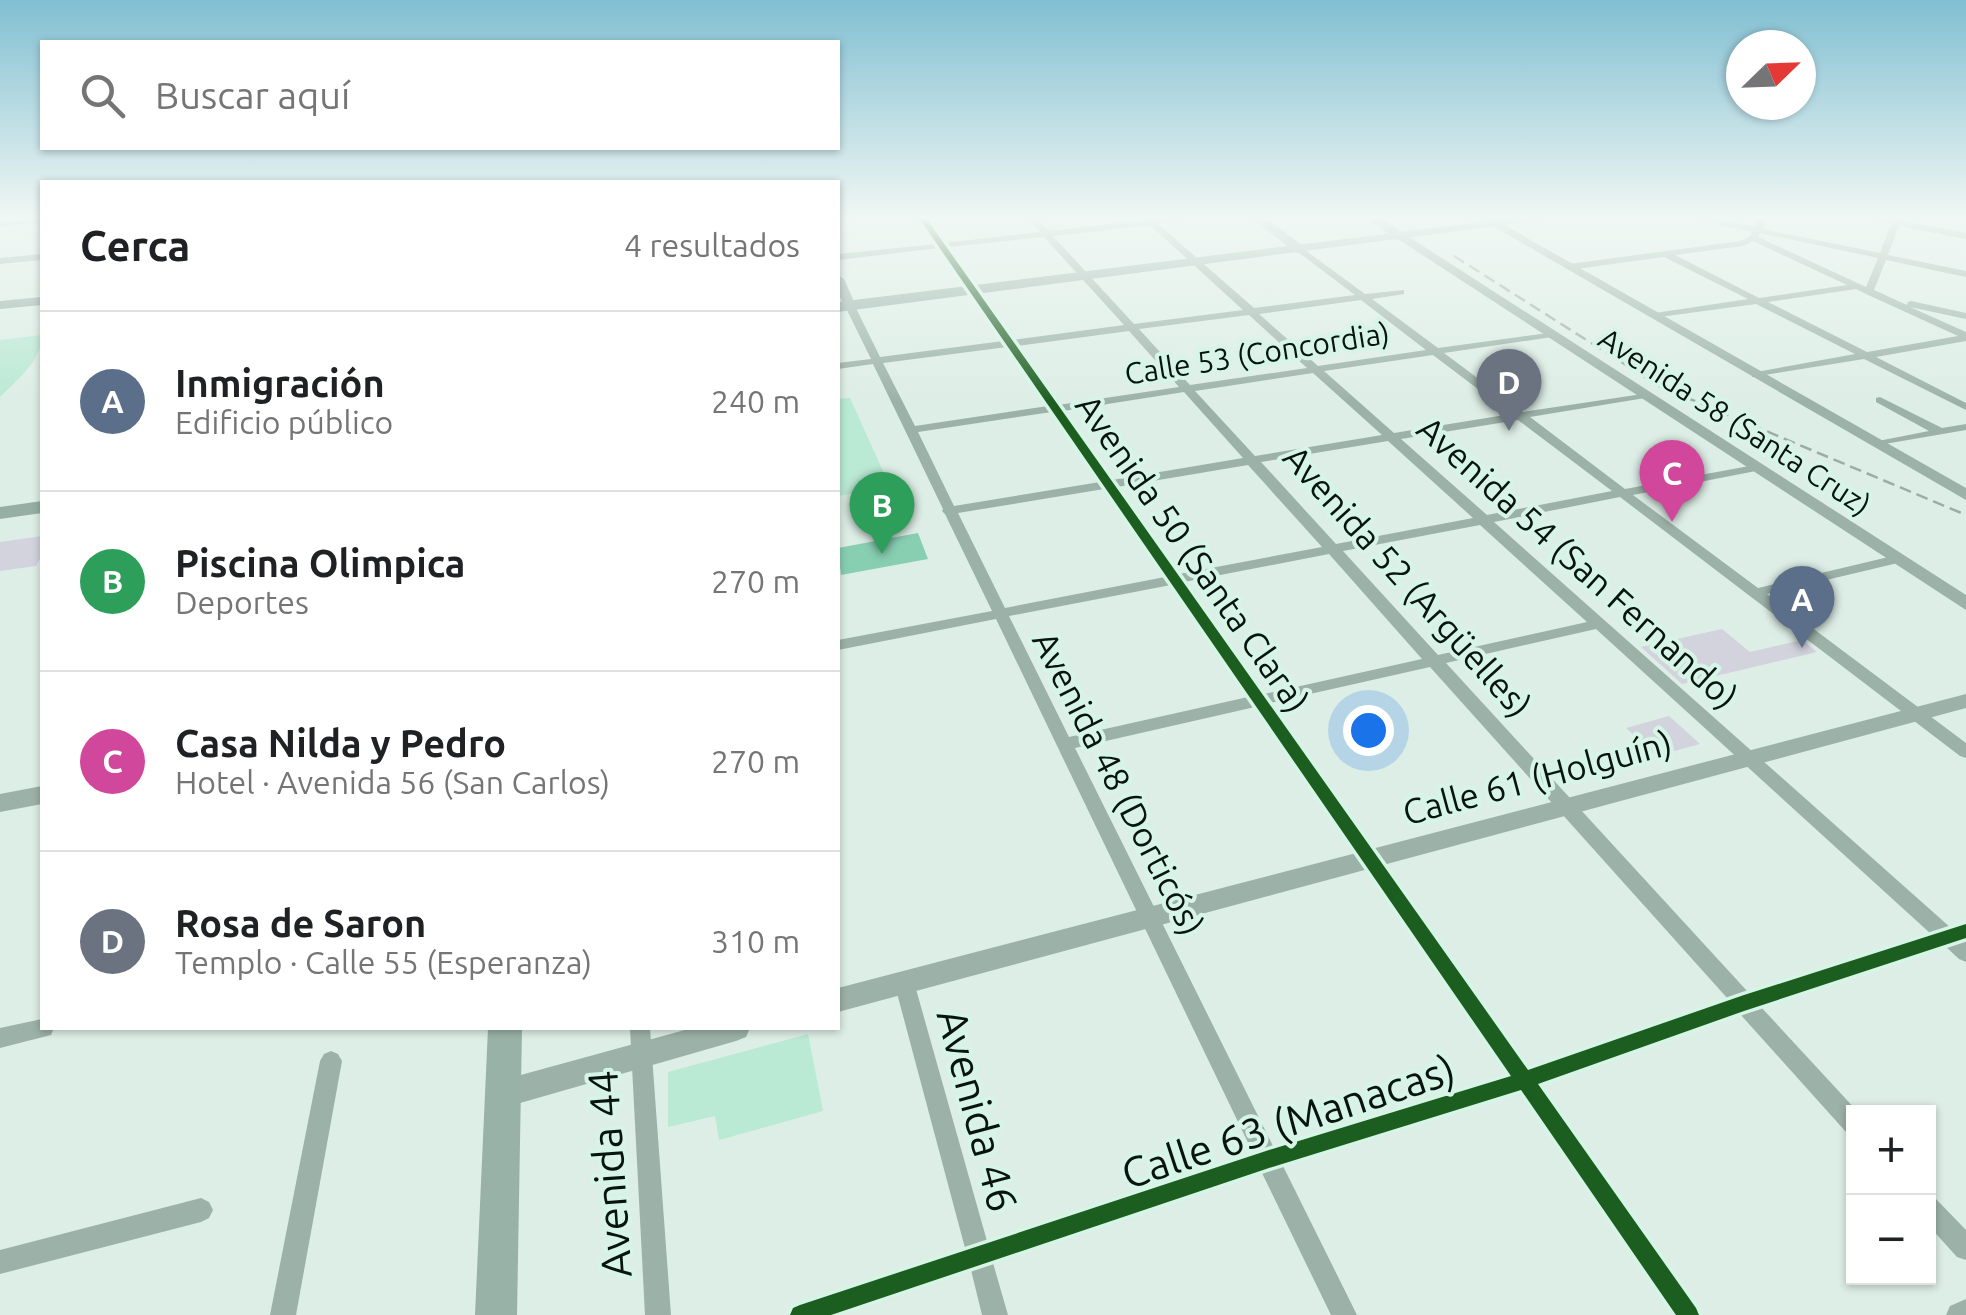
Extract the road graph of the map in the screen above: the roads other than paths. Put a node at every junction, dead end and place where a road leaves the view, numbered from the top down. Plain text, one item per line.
1 (966, 279) edge
2 (1066, 279) edge
3 (1088, 279) edge
4 (1215, 279) edge
5 (1340, 279) edge
6 (1468, 279) edge
7 (1591, 279) edge
8 (1715, 279) edge
9 (1842, 279) edge
10 (1876, 279) edge
11 (1855, 286) junction
12 (974, 290) junction
13 (1872, 291) junction
14 (1402, 292) dead end
15 (1363, 297) junction
16 (40, 301) edge
17 (1757, 301) junction
18 (0, 305) edge
19 (844, 306) edge
20 (1251, 312) junction
21 (1655, 316) junction
22 (1966, 316) edge
23 (1131, 327) junction
24 (1552, 334) junction
25 (1966, 337) edge
26 (1010, 343) junction
27 (1435, 352) junction
28 (1865, 356) junction
29 (878, 361) junction
30 (840, 366) edge
31 (1316, 370) junction
32 (1756, 375) junction
33 (1188, 390) junction
34 (1645, 396) junction
35 (1880, 400) dead end
36 (1966, 407) edge
37 (1056, 409) junction
38 (1520, 416) junction
39 (1966, 427) edge
40 (912, 430) junction
41 (1940, 432) junction
42 (1391, 438) junction
43 (1876, 444) junction
44 (1252, 461) junction
45 (1756, 467) junction
46 (1109, 485) junction
47 (1623, 493) junction
48 (1966, 495) edge
49 (40, 507) edge
50 (948, 511) junction
51 (0, 513) edge
52 (1484, 521) junction
53 (1333, 550) junction
54 (1897, 560) junction
55 (1177, 582) junction
56 (1755, 593) junction
57 (1966, 604) edge
58 (999, 616) junction
59 (1599, 624) junction
60 (840, 645) edge
61 (1433, 661) junction
62 (1966, 701) edge
63 (1261, 702) junction
64 (1916, 714) junction
65 (1065, 744) junction
66 (1966, 752) edge
67 (1750, 760) junction
68 (40, 795) edge
69 (0, 803) edge
70 (1567, 808) junction
71 (1371, 859) junction
72 (1150, 918) junction
73 (1957, 934) edge
74 (1966, 953) edge
75 (904, 982) junction
76 (840, 999) edge
77 (1744, 1003) junction
78 (40, 1029) edge
79 (505, 1030) edge
80 (720, 1030) edge
81 (0, 1038) edge
82 (641, 1040) edge
83 (331, 1061) dead end
84 (1525, 1080) junction
85 (502, 1094) junction
86 (1846, 1115) edge
87 (1269, 1159) junction
88 (200, 1210) dead end
89 (1936, 1216) edge
90 (1966, 1248) edge
91 (978, 1255) junction
92 (0, 1262) edge
93 (1966, 1312) edge
94 (283, 1315) edge
95 (496, 1315) edge
96 (658, 1315) edge
97 (800, 1315) edge
98 (995, 1315) edge
99 (1344, 1315) edge
100 (1689, 1315) edge
101 (1959, 1315) edge

1 - 12 street, Avenida 50 (Santa Clara)
2 - 12 main road
3 - 23 street, Avenida 52 (Argüelles)
4 - 20 street, Avenida 54 (San Fernando)
5 - 15 street
6 - 24 street, Avenida 58 (Santa Cruz)
7 - 21 street
8 - 17 street
9 - 11 street
10 - 13 street
11 - 13 street
11 - 17 street
12 - 19 main road
12 - 26 street, Avenida 50 (Santa Clara)
13 - 22 street
13 - 25 street
14 - 15 street
15 - 20 street
15 - 27 street
16 - 18 main road
17 - 21 street
17 - 28 street
19 - 29 street, Avenida 48 (Dorticós)
20 - 23 street
20 - 31 street, Avenida 54 (San Fernando)
21 - 32 street
23 - 26 street
23 - 33 street, Avenida 52 (Argüelles)
24 - 27 street, Calle 53 (Concordia)
24 - 34 street, Avenida 58 (Santa Cruz)
25 - 28 street
26 - 29 street
26 - 37 street, Avenida 50 (Santa Clara)
27 - 31 street, Calle 53 (Concordia)
27 - 38 street
28 - 32 street
28 - 36 street
29 - 30 street
29 - 40 street, Avenida 48 (Dorticós)
31 - 33 street, Calle 53 (Concordia)
31 - 42 street, Avenida 54 (San Fernando)
32 - 43 street
33 - 37 street, Calle 53 (Concordia)
33 - 44 street, Avenida 52 (Argüelles)
34 - 38 street
34 - 45 street, Avenida 58 (Santa Cruz)
35 - 41 street
37 - 40 street, Calle 53 (Concordia)
37 - 46 street, Avenida 50 (Santa Clara)
38 - 42 street
38 - 47 street
39 - 41 street
40 - 50 street, Avenida 48 (Dorticós)
41 - 43 street
42 - 44 street
42 - 52 street, Avenida 54 (San Fernando)
43 - 48 street
44 - 46 street
44 - 53 street, Avenida 52 (Argüelles)
45 - 47 street
45 - 54 street, Avenida 58 (Santa Cruz)
46 - 50 street
46 - 55 street, Avenida 50 (Santa Clara)
47 - 52 street
47 - 56 street
49 - 51 main road
50 - 58 street, Avenida 48 (Dorticós)
52 - 53 street
52 - 59 street, Avenida 54 (San Fernando)
53 - 55 street
53 - 61 street, Avenida 52 (Argüelles)
54 - 56 street
54 - 57 street, Avenida 58 (Santa Cruz)
55 - 58 street
55 - 63 street, Avenida 50 (Santa Clara)
56 - 64 street
58 - 60 street
58 - 65 street, Avenida 48 (Dorticós)
59 - 61 street
59 - 67 street, Avenida 54 (San Fernando)
61 - 63 street
61 - 70 street, Avenida 52 (Argüelles)
62 - 64 street, Calle 61 (Holguín)
63 - 65 street
63 - 71 street, Avenida 50 (Santa Clara)
64 - 66 street
64 - 67 street, Calle 61 (Holguín)
65 - 72 street, Avenida 48 (Dorticós)
67 - 70 street, Calle 61 (Holguín)
67 - 73 street, Avenida 54 (San Fernando)
68 - 69 street
70 - 71 street, Calle 61 (Holguín)
70 - 77 street, Avenida 52 (Argüelles)
71 - 72 street, Calle 61 (Holguín)
71 - 84 street, Avenida 50 (Santa Clara)
72 - 75 street, Calle 61 (Holguín)
72 - 87 street, Avenida 48 (Dorticós)
73 - 74 street, Avenida 54 (San Fernando)
73 - 77 street, Calle 63 (Manacas)
75 - 76 street, Calle 61 (Holguín)
75 - 91 street, Avenida 46
77 - 84 street, Calle 63 (Manacas)
77 - 86 street, Avenida 52 (Argüelles)
78 - 81 street
79 - 85 main road
80 - 82 street
82 - 85 street
82 - 96 street, Avenida 44
83 - 94 street
84 - 87 street, Calle 63 (Manacas)
84 - 100 street, Avenida 50 (Santa Clara)
85 - 95 main road
87 - 91 street, Calle 63 (Manacas)
87 - 99 street, Avenida 48 (Dorticós)
88 - 92 street
89 - 90 street
91 - 97 street, Calle 63 (Manacas)
91 - 98 street, Avenida 46
93 - 101 street

